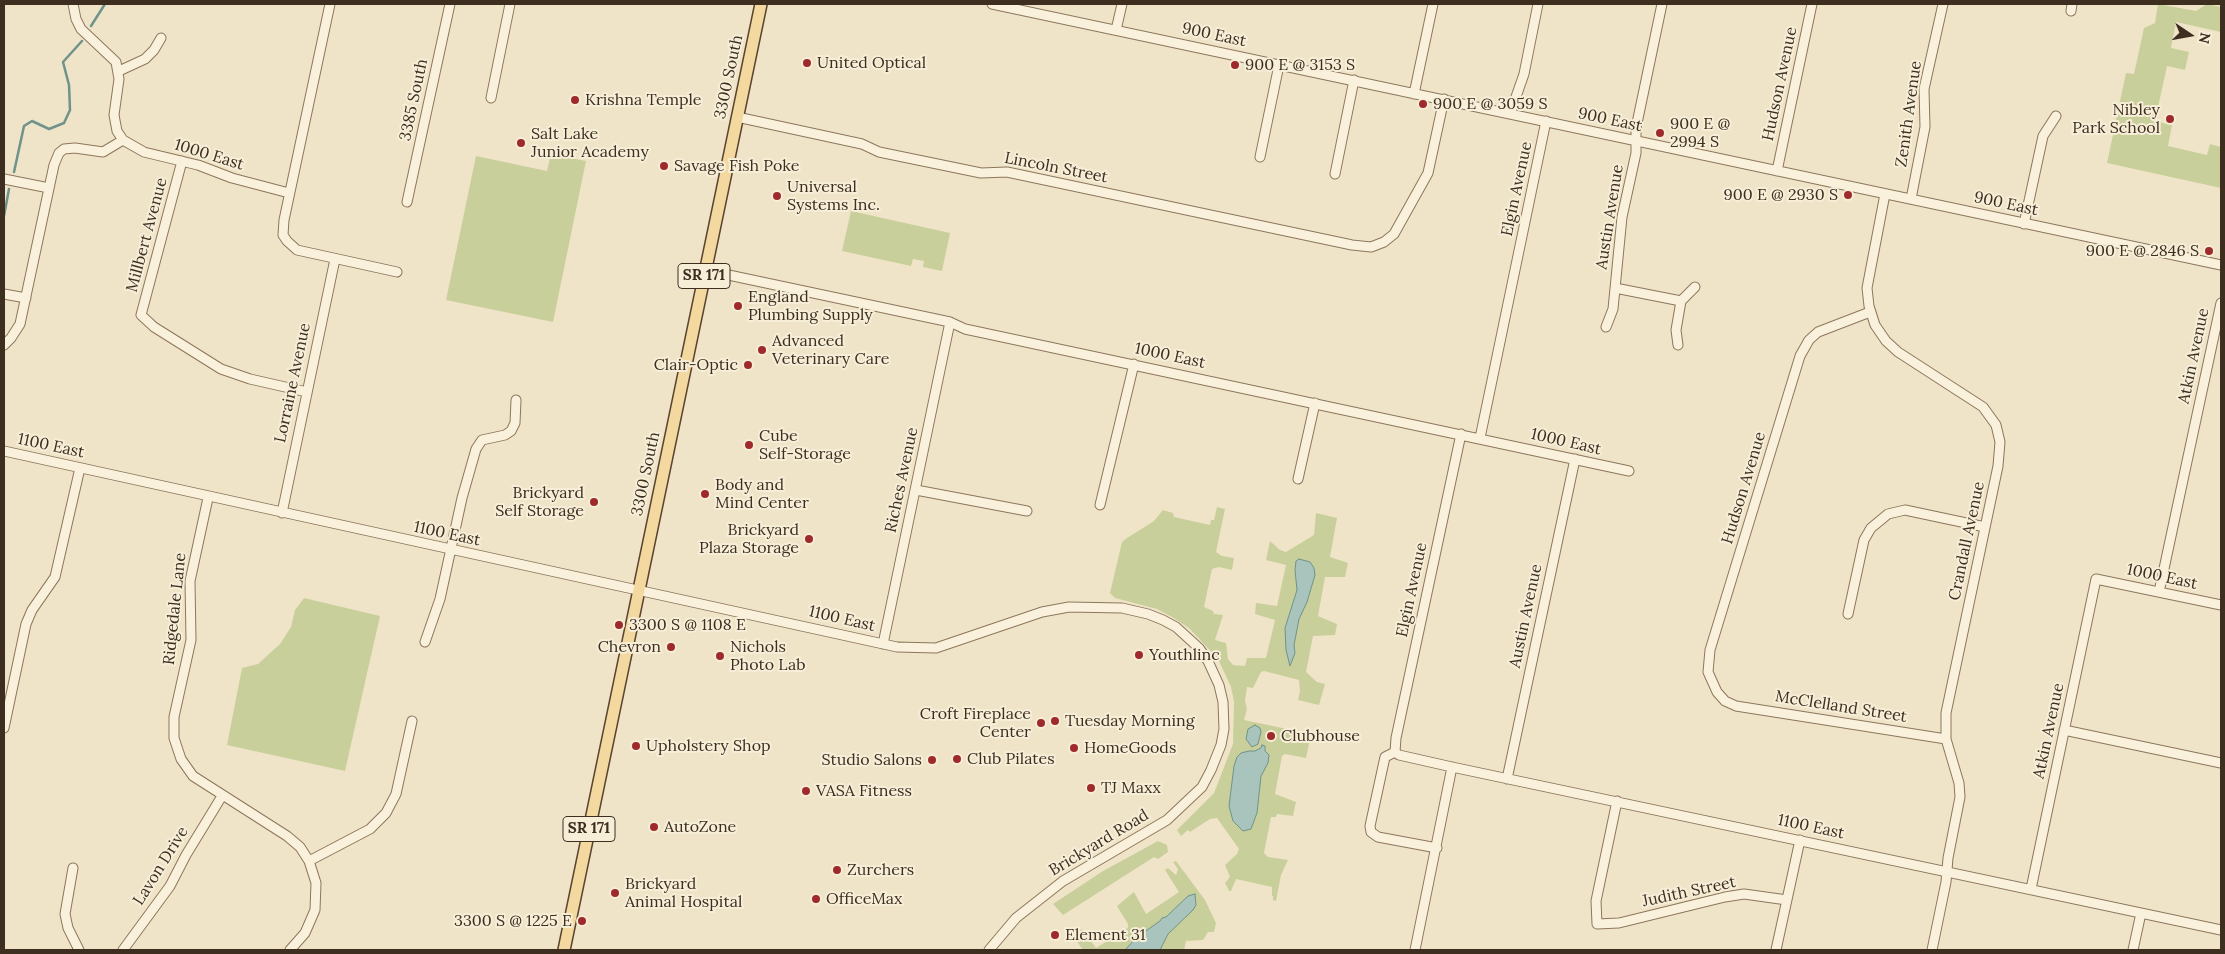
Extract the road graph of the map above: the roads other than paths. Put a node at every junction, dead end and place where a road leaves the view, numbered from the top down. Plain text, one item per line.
1 (73, 4) edge
2 (330, 4) edge
3 (450, 4) edge
4 (510, 4) edge
5 (760, 4) edge
6 (992, 4) edge
7 (1122, 4) edge
8 (1433, 4) edge
9 (1538, 4) edge
10 (1662, 4) edge
11 (1812, 4) edge
12 (1943, 4) edge
13 (1014, 6) edge
14 (1116, 30) junction
15 (160, 38) dead end
16 (1280, 64) junction
17 (119, 71) junction
18 (1354, 80) junction
19 (1414, 94) junction
20 (491, 98) dead end
21 (1444, 99) junction
22 (1510, 114) junction
23 (2056, 116) dead end
24 (737, 117) junction
25 (1546, 121) junction
26 (123, 140) junction
27 (1636, 140) junction
28 (1260, 157) dead end
29 (182, 161) junction
30 (1777, 171) junction
31 (1335, 174) dead end
32 (4, 179) edge
33 (49, 188) junction
34 (289, 193) junction
35 (1885, 194) junction
36 (1910, 200) junction
37 (407, 202) dead end
38 (2024, 224) junction
39 (334, 259) junction
40 (2221, 265) edge
41 (705, 270) junction
42 (398, 272) dead end
43 (1695, 287) dead end
44 (1615, 288) junction
45 (4, 294) edge
46 (26, 298) junction
47 (1681, 301) junction
48 (2221, 303) edge
49 (1870, 312) junction
50 (950, 322) junction
51 (1606, 327) dead end
52 (4, 345) edge
53 (1678, 345) dead end
54 (1134, 364) junction
55 (307, 392) junction
56 (516, 400) dead end
57 (1315, 403) junction
58 (1461, 434) junction
59 (1480, 438) junction
60 (4, 451) edge
61 (1574, 459) junction
62 (80, 468) junction
63 (1629, 471) dead end
64 (1298, 479) dead end
65 (916, 490) junction
66 (208, 498) junction
67 (1100, 506) dead end
68 (1027, 511) dead end
69 (282, 513) junction
70 (1985, 526) junction
71 (450, 550) junction
72 (2096, 579) joint
73 (638, 590) junction
74 (2159, 592) junction
75 (2221, 605) edge
76 (1848, 614) dead end
77 (425, 642) dead end
78 (883, 644) junction
79 (1732, 704) joint
80 (412, 721) dead end
81 (4, 728) edge
82 (2064, 730) junction
83 (1946, 739) junction
84 (1395, 752) junction
85 (2221, 763) edge
86 (1452, 767) junction
87 (1508, 779) junction
88 (222, 796) junction
89 (1617, 801) junction
90 (1800, 840) junction
91 (1437, 848) junction
92 (309, 861) junction
93 (73, 868) dead end
94 (1947, 871) junction
95 (2031, 889) junction
96 (1787, 900) junction
97 (2140, 913) junction
98 (2221, 930) edge
99 (79, 950) edge
100 (123, 950) edge
101 (290, 950) edge
102 (564, 950) edge
103 (989, 950) edge
104 (1415, 950) edge
105 (1776, 950) edge
106 (1932, 950) edge
107 (2132, 950) edge

1 - 17 street
2 - 34 street
3 - 37 street, 3385 South
4 - 20 street
5 - 24 main road, 3300 South / SR 171
6 - 13 street, 900 East
7 - 14 street
8 - 19 street
9 - 22 street
10 - 27 street
11 - 30 street, Hudson Avenue
12 - 36 street, Zenith Avenue
13 - 14 street, 900 East
14 - 16 street, 900 East
15 - 17 street
16 - 18 street, 900 East
16 - 28 street
17 - 26 street
18 - 19 street, 900 East
18 - 31 street
19 - 21 street, 900 East
21 - 22 street, 900 East
21 - 24 street, Lincoln Street
22 - 25 street, 900 East
23 - 38 street
24 - 41 main road, 3300 South / SR 171
25 - 27 street, 900 East
25 - 59 street, Elgin Avenue
26 - 29 street, 1000 East
26 - 33 street
27 - 30 street, 900 East
27 - 44 street, Austin Avenue
29 - 34 street, 1000 East
29 - 55 street, Millbert Avenue
30 - 35 street, 900 East
32 - 33 street
33 - 46 street
34 - 39 street
35 - 36 street, 900 East
35 - 49 street, Crandall Avenue
36 - 38 street, 900 East
38 - 40 street, 900 East
39 - 42 street
39 - 55 street, Lorraine Avenue
41 - 50 street, 1000 East
41 - 73 main road, 3300 South / SR 171
43 - 47 street
44 - 47 street
44 - 51 street, Austin Avenue
45 - 46 street
46 - 52 street
47 - 53 street
48 - 74 street, Atkin Avenue
49 - 70 street, Crandall Avenue
49 - 79 street, Hudson Avenue
50 - 54 street, 1000 East
50 - 65 street, Riches Avenue
54 - 57 street, 1000 East
54 - 67 street
55 - 69 street, Lorraine Avenue
56 - 71 street
57 - 58 street, 1000 East
57 - 64 street
58 - 59 street, 1000 East
58 - 84 street, Elgin Avenue
59 - 61 street, 1000 East
60 - 62 street, 1100 East
61 - 63 street, 1000 East
61 - 87 street, Austin Avenue
62 - 66 street, 1100 East
62 - 81 street
65 - 68 street
65 - 78 street, Riches Avenue
66 - 69 street, 1100 East
66 - 88 street, Ridgedale Lane
69 - 71 street, 1100 East
70 - 76 street
70 - 83 street, Crandall Avenue
71 - 73 street, 1100 East
71 - 77 street
72 - 74 street, 1000 East
72 - 82 street, Atkin Avenue
73 - 78 street, 1100 East
73 - 102 main road, 3300 South / SR 171
74 - 75 street, 1000 East
78 - 103 street, Brickyard Road
79 - 83 street, McClelland Street
80 - 92 street
82 - 85 street
82 - 95 street, Atkin Avenue
83 - 94 street, Crandall Avenue
84 - 86 street, 1100 East
84 - 91 street
86 - 87 street, 1100 East
86 - 91 street
87 - 89 street, 1100 East
88 - 92 street, Ridgedale Lane
88 - 100 street, Lavon Drive
89 - 90 street, 1100 East
89 - 96 street, Judith Street
90 - 94 street, 1100 East
90 - 96 street
91 - 104 street
92 - 101 street, Ridgedale Lane
93 - 99 street
94 - 95 street, 1100 East
94 - 106 street, Crandall Avenue
95 - 97 street, 1100 East
96 - 105 street
97 - 98 street, 1100 East
97 - 107 street

